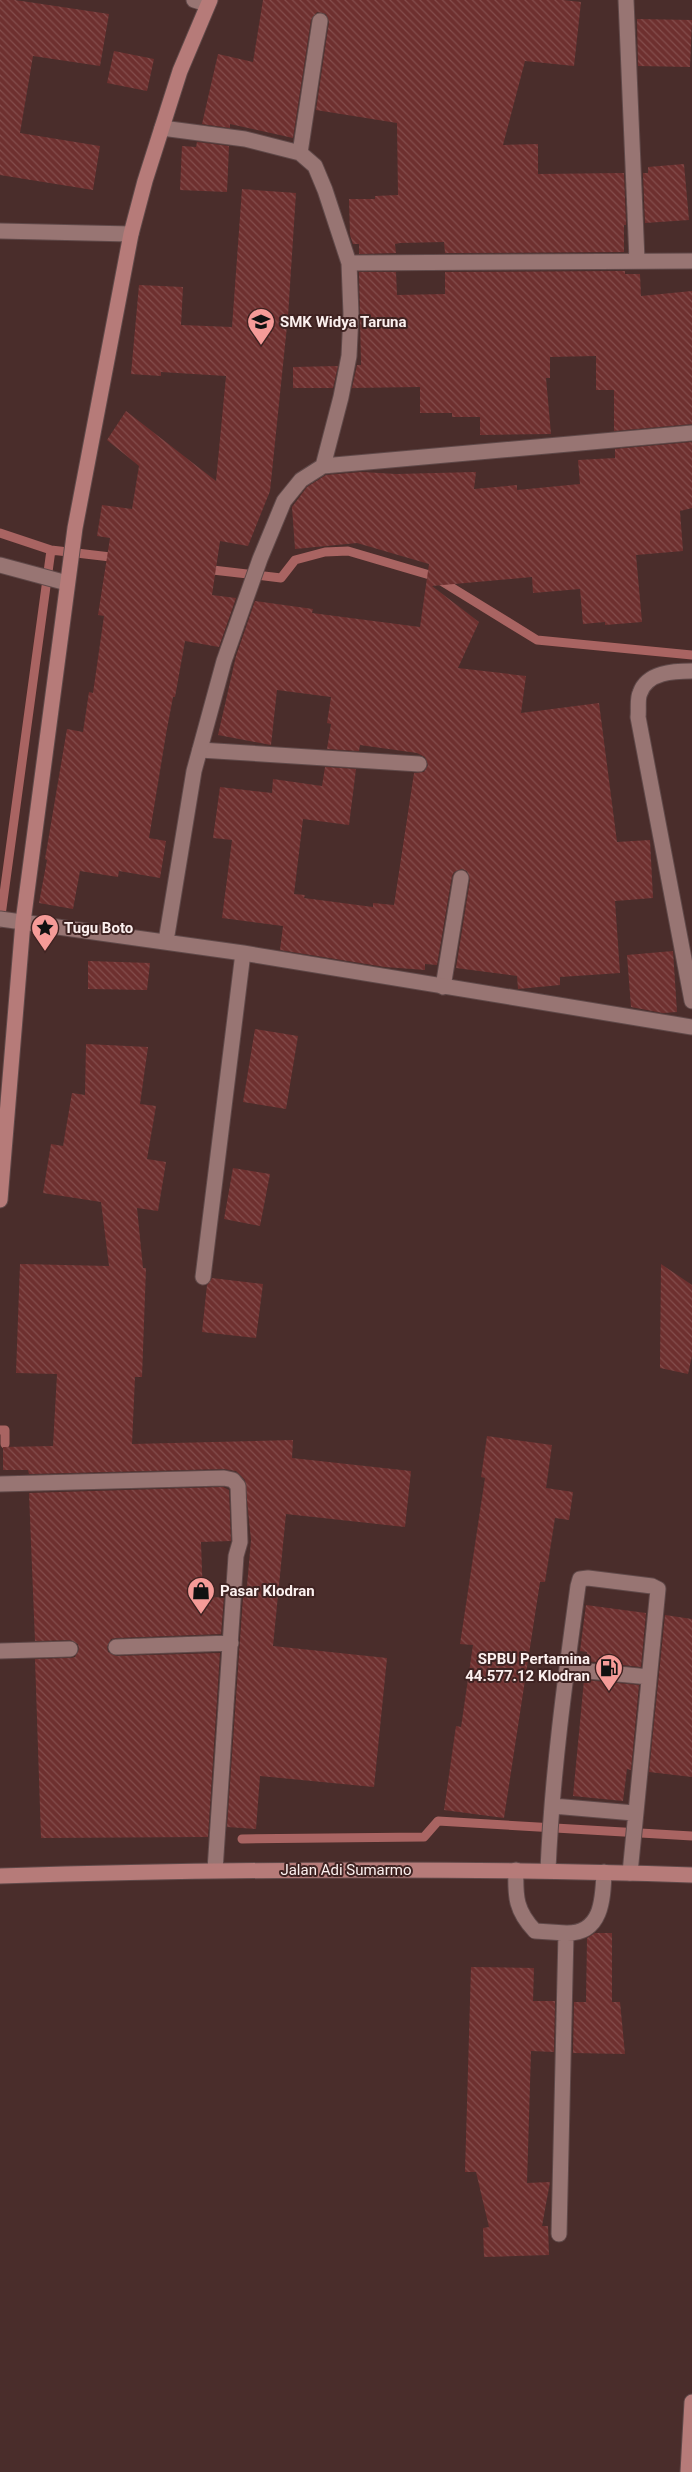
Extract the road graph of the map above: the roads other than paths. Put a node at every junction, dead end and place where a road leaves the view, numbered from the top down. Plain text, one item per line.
1 (626, 0) edge
2 (204, 1) edge
3 (320, 21) dead end
4 (162, 128) junction
5 (300, 153) junction
6 (0, 232) edge
7 (131, 234) junction
8 (637, 260) junction
9 (692, 261) edge
10 (349, 263) junction
11 (692, 433) edge
12 (323, 466) junction
13 (0, 565) edge
14 (63, 579) junction
15 (692, 671) edge
16 (200, 750) junction
17 (419, 764) dead end
18 (461, 878) dead end
19 (11, 921) edge
20 (166, 941) junction
21 (243, 953) junction
22 (443, 987) junction
23 (692, 1001) edge
24 (692, 1027) edge
25 (0, 1200) edge
26 (203, 1277) dead end
27 (0, 1484) edge
28 (231, 1643) junction
29 (116, 1647) dead end
30 (70, 1649) dead end
31 (0, 1651) edge
32 (567, 1669) junction
33 (649, 1677) junction
34 (551, 1819) junction
35 (634, 1819) junction
36 (215, 1870) junction
37 (516, 1870) junction
38 (548, 1870) junction
39 (604, 1872) junction
40 (630, 1873) junction
41 (692, 1875) edge
42 (0, 1876) edge
43 (566, 1932) junction
44 (559, 2234) dead end
45 (692, 2402) edge
46 (688, 2472) edge

1 - 8 street
2 - 4 main road
3 - 5 street
4 - 5 street
4 - 7 main road
5 - 10 street
6 - 7 street
7 - 14 main road
8 - 9 street
8 - 10 street
10 - 12 street
11 - 12 street
12 - 16 street
13 - 14 street
14 - 19 main road
15 - 23 street
16 - 17 street
16 - 20 street
18 - 22 street
19 - 20 street
19 - 25 main road
20 - 21 street
21 - 22 street
21 - 26 street
22 - 24 street
27 - 28 street
28 - 29 street
28 - 36 street
30 - 31 street
32 - 33 street
32 - 33 street
32 - 34 street
33 - 35 street
34 - 35 street
34 - 38 street
35 - 40 street
36 - 37 main road, Jalan Adi Sumarmo
36 - 42 main road, Jalan Adi Sumarmo
37 - 38 main road, Jalan Adi Sumarmo
37 - 43 street
38 - 39 main road, Jalan Adi Sumarmo
39 - 40 main road, Jalan Adi Sumarmo
39 - 43 street
40 - 41 main road, Jalan Adi Sumarmo
43 - 44 street
45 - 46 main road

